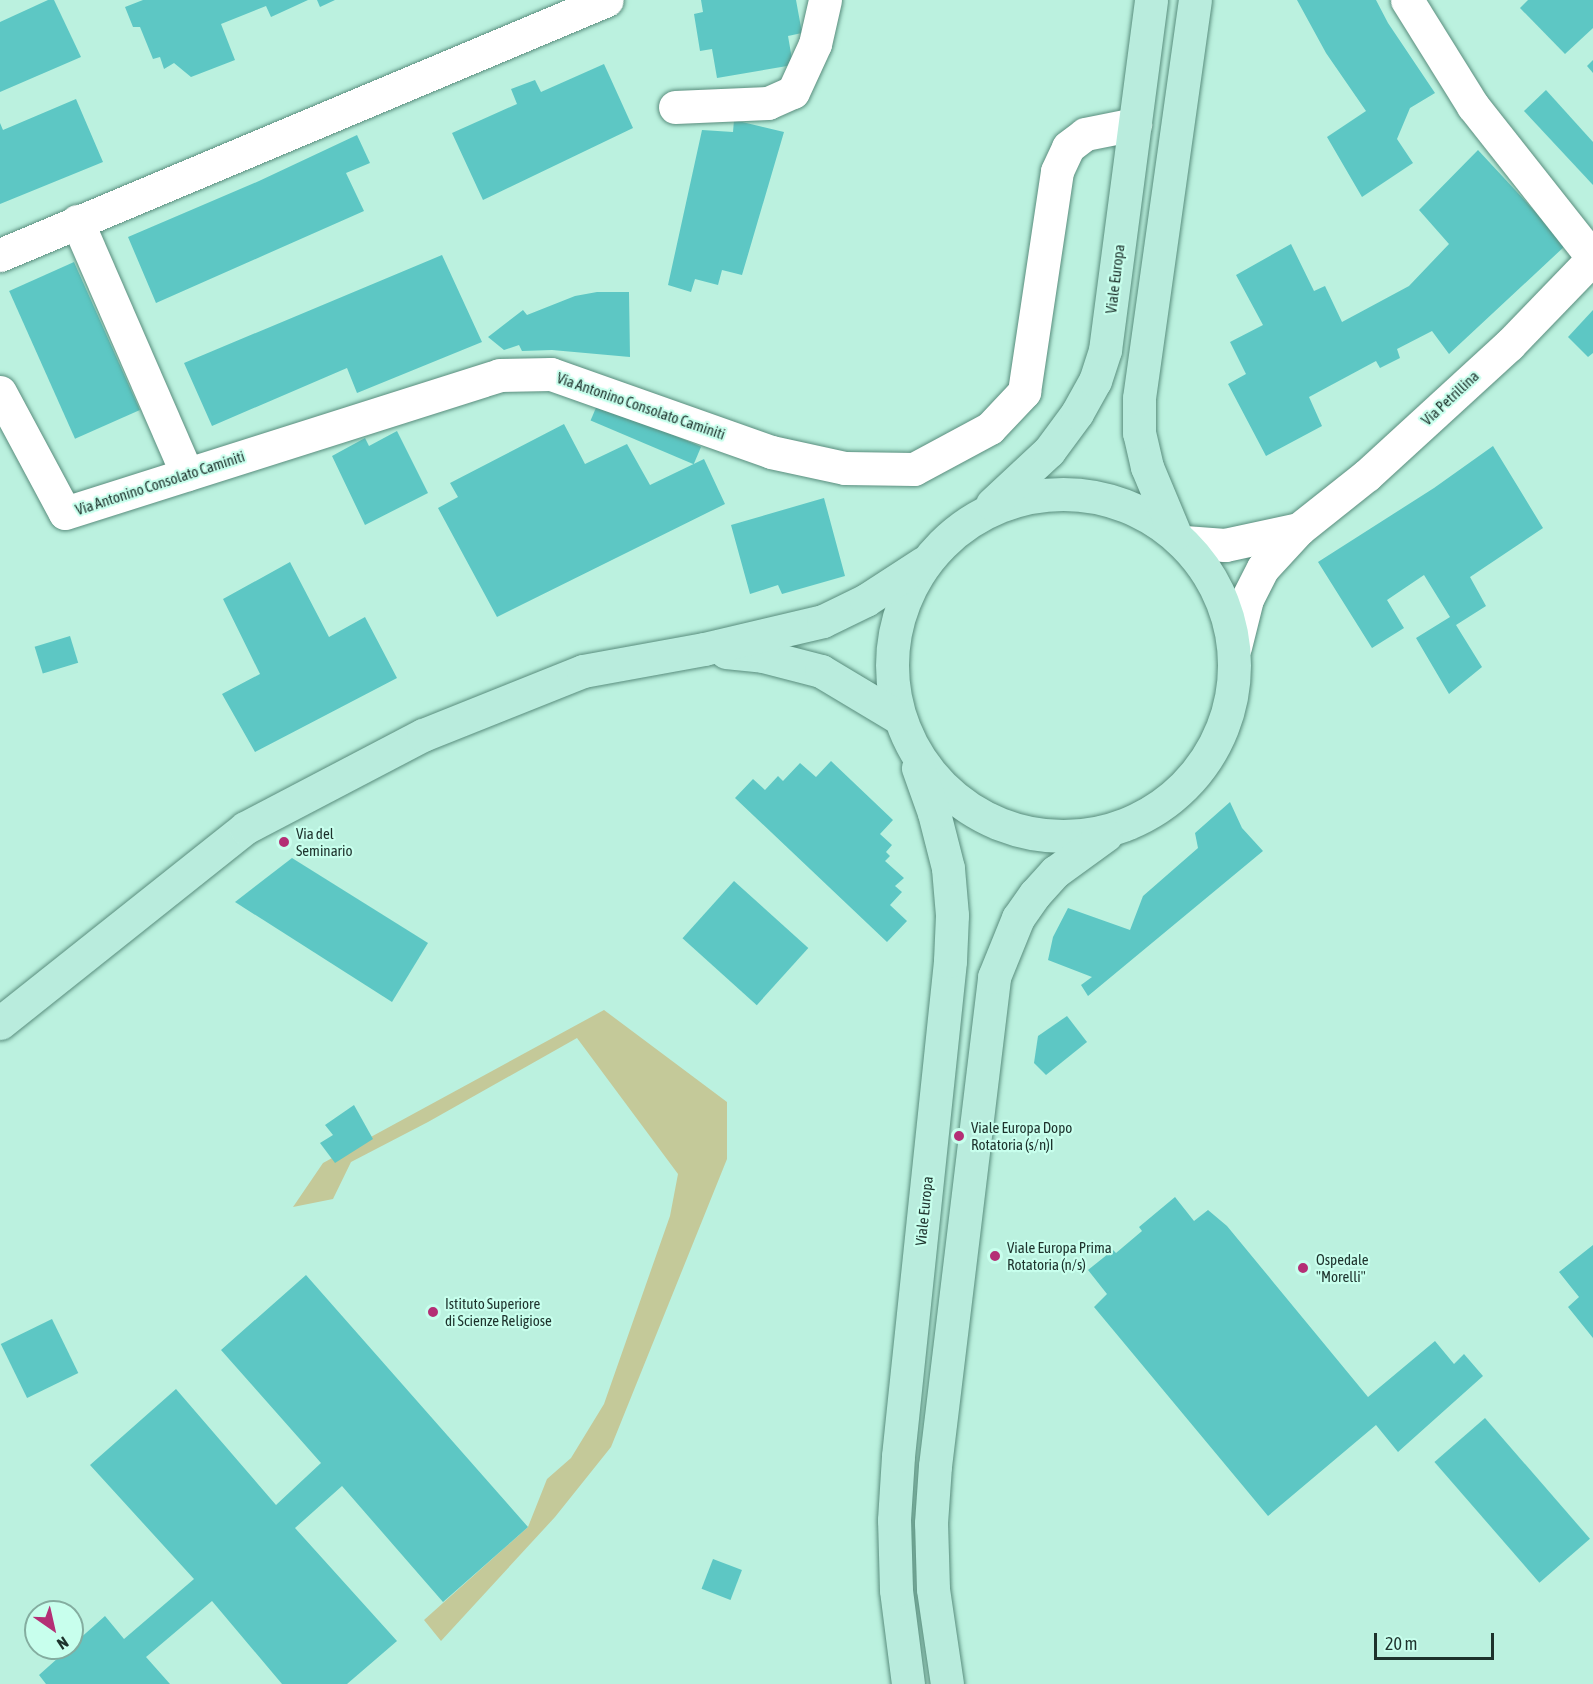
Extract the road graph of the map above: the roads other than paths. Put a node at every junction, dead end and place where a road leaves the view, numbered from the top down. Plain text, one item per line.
1 (607, 0) edge
2 (825, 0) edge
3 (1151, 0) edge
4 (1195, 0) edge
5 (1407, 0) edge
6 (675, 107) dead end
7 (1135, 124) junction
8 (77, 221) junction
9 (0, 255) edge
10 (1593, 258) edge
11 (0, 392) edge
12 (187, 474) junction
13 (981, 514) junction
14 (1299, 529) junction
15 (1179, 538) junction
16 (925, 562) junction
17 (1235, 647) junction
18 (704, 649) junction
19 (904, 730) junction
20 (1116, 829) junction
21 (0, 1023) edge
22 (909, 1684) edge
23 (948, 1684) edge

1 - 8 street
2 - 6 street
3 - 7 main road, Viale Europa
4 - 15 main road
5 - 10 street
7 - 12 street, Via Antonino Consolato Caminiti
7 - 13 main road, Viale Europa
8 - 9 street
8 - 12 street
10 - 14 street, Via Petrillina
11 - 12 street, Via Antonino Consolato Caminiti
13 - 15 main road
13 - 16 main road
14 - 15 street
14 - 17 street, Via Petrillina
15 - 17 main road
16 - 18 main road
16 - 19 main road, Viale Europa
17 - 20 main road
18 - 19 main road
18 - 21 main road
19 - 20 main road
19 - 22 main road, Viale Europa
20 - 23 main road

